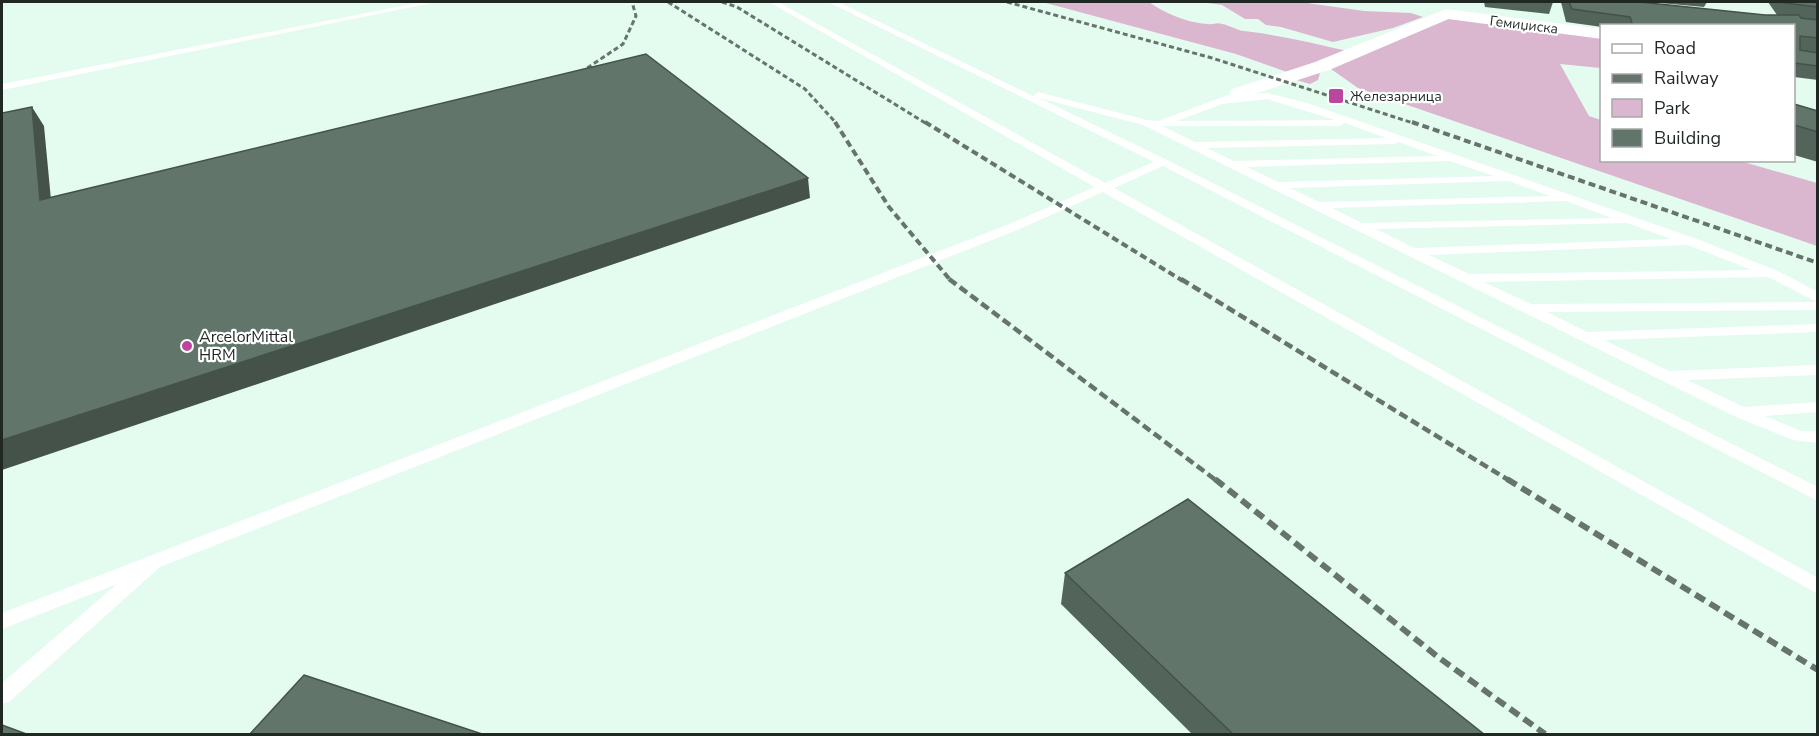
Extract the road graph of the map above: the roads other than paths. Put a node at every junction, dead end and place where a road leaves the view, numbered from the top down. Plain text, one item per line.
1 (433, 2) edge
2 (774, 2) edge
3 (832, 2) edge
4 (1446, 8) edge
5 (1600, 34) edge
6 (1002, 85) junction
7 (2, 87) edge
8 (1239, 93) joint
9 (1219, 101) junction
10 (1303, 105) junction
11 (1200, 108) junction
12 (1352, 122) junction
13 (1153, 123) junction
14 (1403, 140) junction
15 (1194, 145) junction
16 (1455, 158) junction
17 (1163, 162) junction
18 (1233, 164) junction
19 (1514, 179) junction
20 (1275, 185) junction
21 (1107, 188) junction
22 (1571, 199) junction
23 (1317, 206) junction
24 (1631, 220) junction
25 (1360, 226) junction
26 (1693, 242) junction
27 (1413, 252) junction
28 (1773, 273) junction
29 (1466, 278) junction
30 (1818, 298) edge
31 (1818, 306) edge
32 (1527, 309) junction
33 (1818, 328) edge
34 (1583, 336) junction
35 (1818, 370) edge
36 (1665, 376) junction
37 (1818, 407) edge
38 (1740, 412) junction
39 (1818, 437) edge
40 (1818, 493) edge
41 (160, 558) junction
42 (1818, 587) edge
43 (2, 621) edge
44 (2, 695) edge

1 - 7 lane
2 - 21 lane
3 - 6 lane
4 - 5 street, Гемиџиска
4 - 8 street
6 - 13 lane
6 - 17 lane
8 - 9 lane
9 - 10 lane
9 - 11 lane
10 - 11 lane
10 - 12 lane
11 - 13 lane
12 - 13 lane
12 - 14 lane
13 - 15 lane
14 - 15 lane
14 - 16 lane
15 - 18 lane
16 - 18 lane
16 - 19 lane
17 - 21 lane
17 - 40 lane
18 - 20 lane
19 - 20 lane
19 - 22 lane
20 - 23 lane
21 - 41 lane
21 - 42 lane
22 - 23 lane
22 - 24 lane
23 - 25 lane
24 - 25 lane
24 - 26 lane
25 - 27 lane
26 - 27 lane
26 - 28 lane
27 - 29 lane
28 - 29 lane
28 - 30 lane
29 - 32 lane
31 - 32 lane
32 - 34 lane
33 - 34 lane
34 - 36 lane
35 - 36 lane
36 - 38 lane
37 - 38 lane
38 - 39 lane
41 - 43 lane
41 - 44 lane

